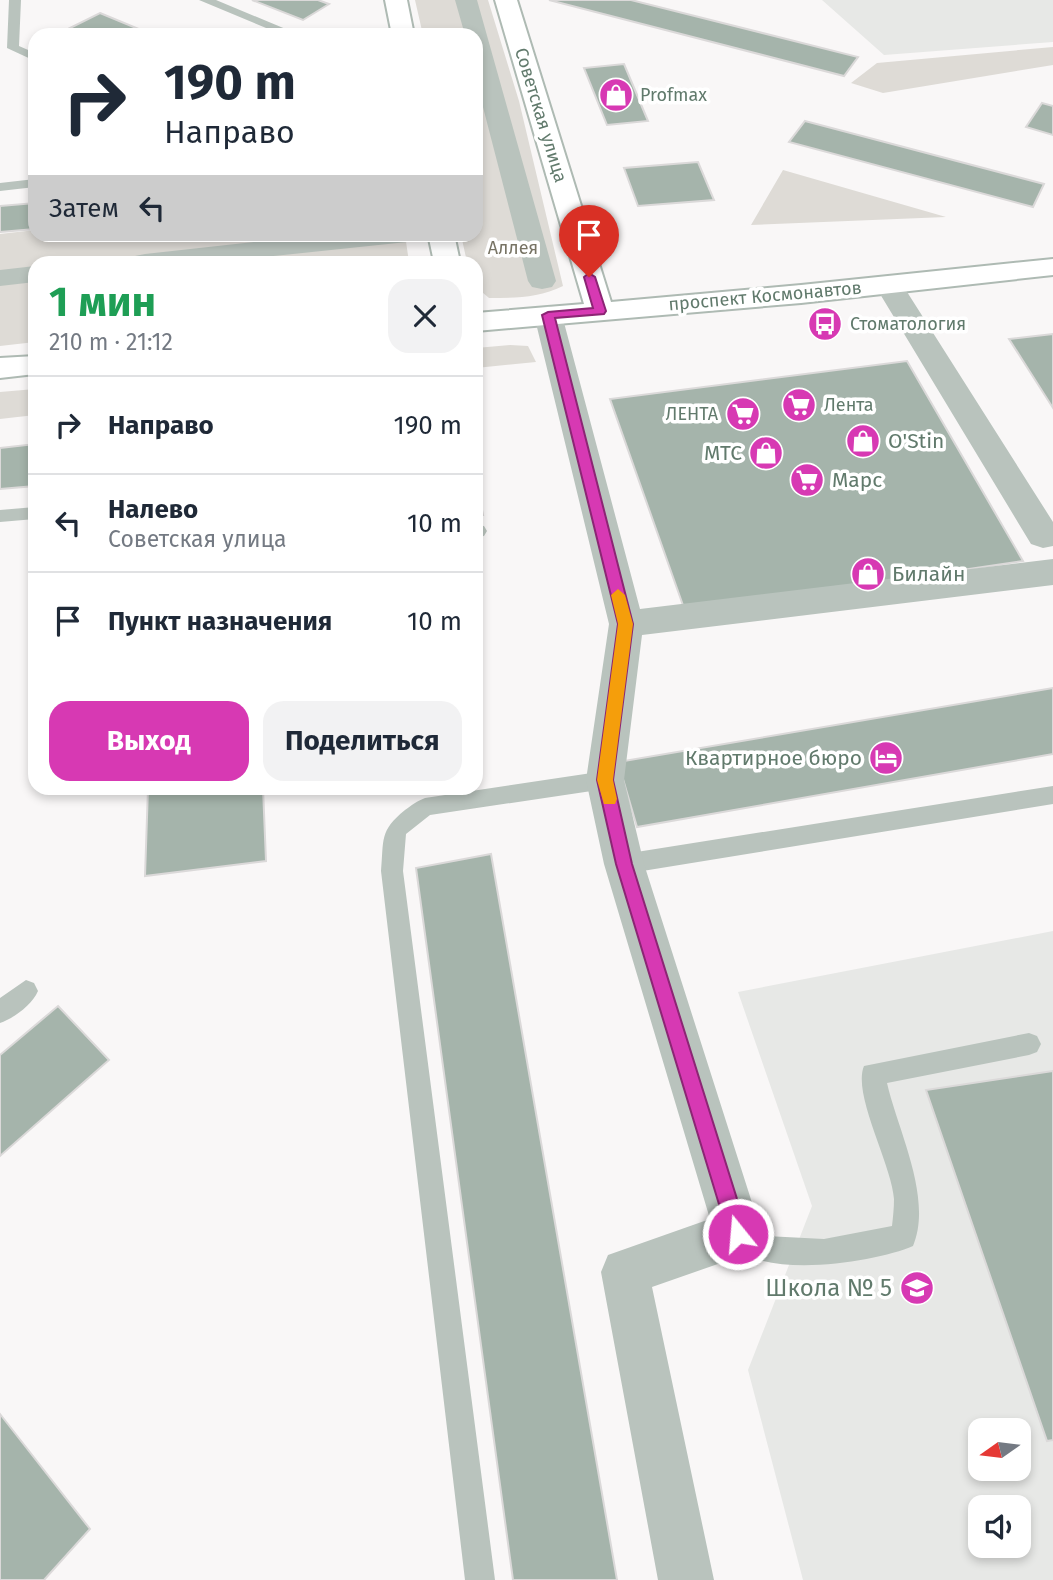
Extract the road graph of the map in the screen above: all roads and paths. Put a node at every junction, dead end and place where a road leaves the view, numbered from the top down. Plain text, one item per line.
1 (15, 0) edge
2 (205, 0) edge
3 (396, 0) edge
4 (466, 0) edge
5 (506, 0) edge
6 (276, 28) edge
7 (401, 28) edge
8 (474, 28) edge
9 (28, 54) edge
10 (483, 62) edge
11 (28, 184) edge
12 (0, 187) edge
13 (332, 242) edge
14 (201, 256) edge
15 (1053, 267) edge
16 (28, 275) edge
17 (0, 278) edge
18 (542, 281) dead end
19 (888, 284) junction
20 (600, 311) junction
21 (548, 315) junction
22 (483, 321) edge
23 (28, 366) edge
24 (0, 368) edge
25 (28, 514) edge
26 (0, 516) edge
27 (1050, 542) edge
28 (1053, 572) edge
29 (625, 624) junction
30 (605, 780) junction
31 (1053, 795) edge
32 (624, 864) junction
33 (26, 991) dead end
34 (0, 1012) edge
35 (1029, 1044) dead end
36 (738, 1234) junction
37 (480, 1580) edge
38 (686, 1580) edge

1 - 9 lane
2 - 6 lane
3 - 7 street
4 - 8 street
5 - 20 street, Советская улица
10 - 18 street
11 - 12 lane
13 - 14 street
15 - 19 street, проспект Космонавтов
16 - 17 street
19 - 20 street, проспект Космонавтов
19 - 27 street
20 - 21 street, проспект Космонавтов
21 - 22 street, проспект Космонавтов
21 - 29 street
23 - 24 street
25 - 26 lane
28 - 29 street
29 - 30 street
30 - 32 street
30 - 37 lane
31 - 32 lane
32 - 36 street
33 - 34 lane
35 - 36 lane
36 - 38 street

